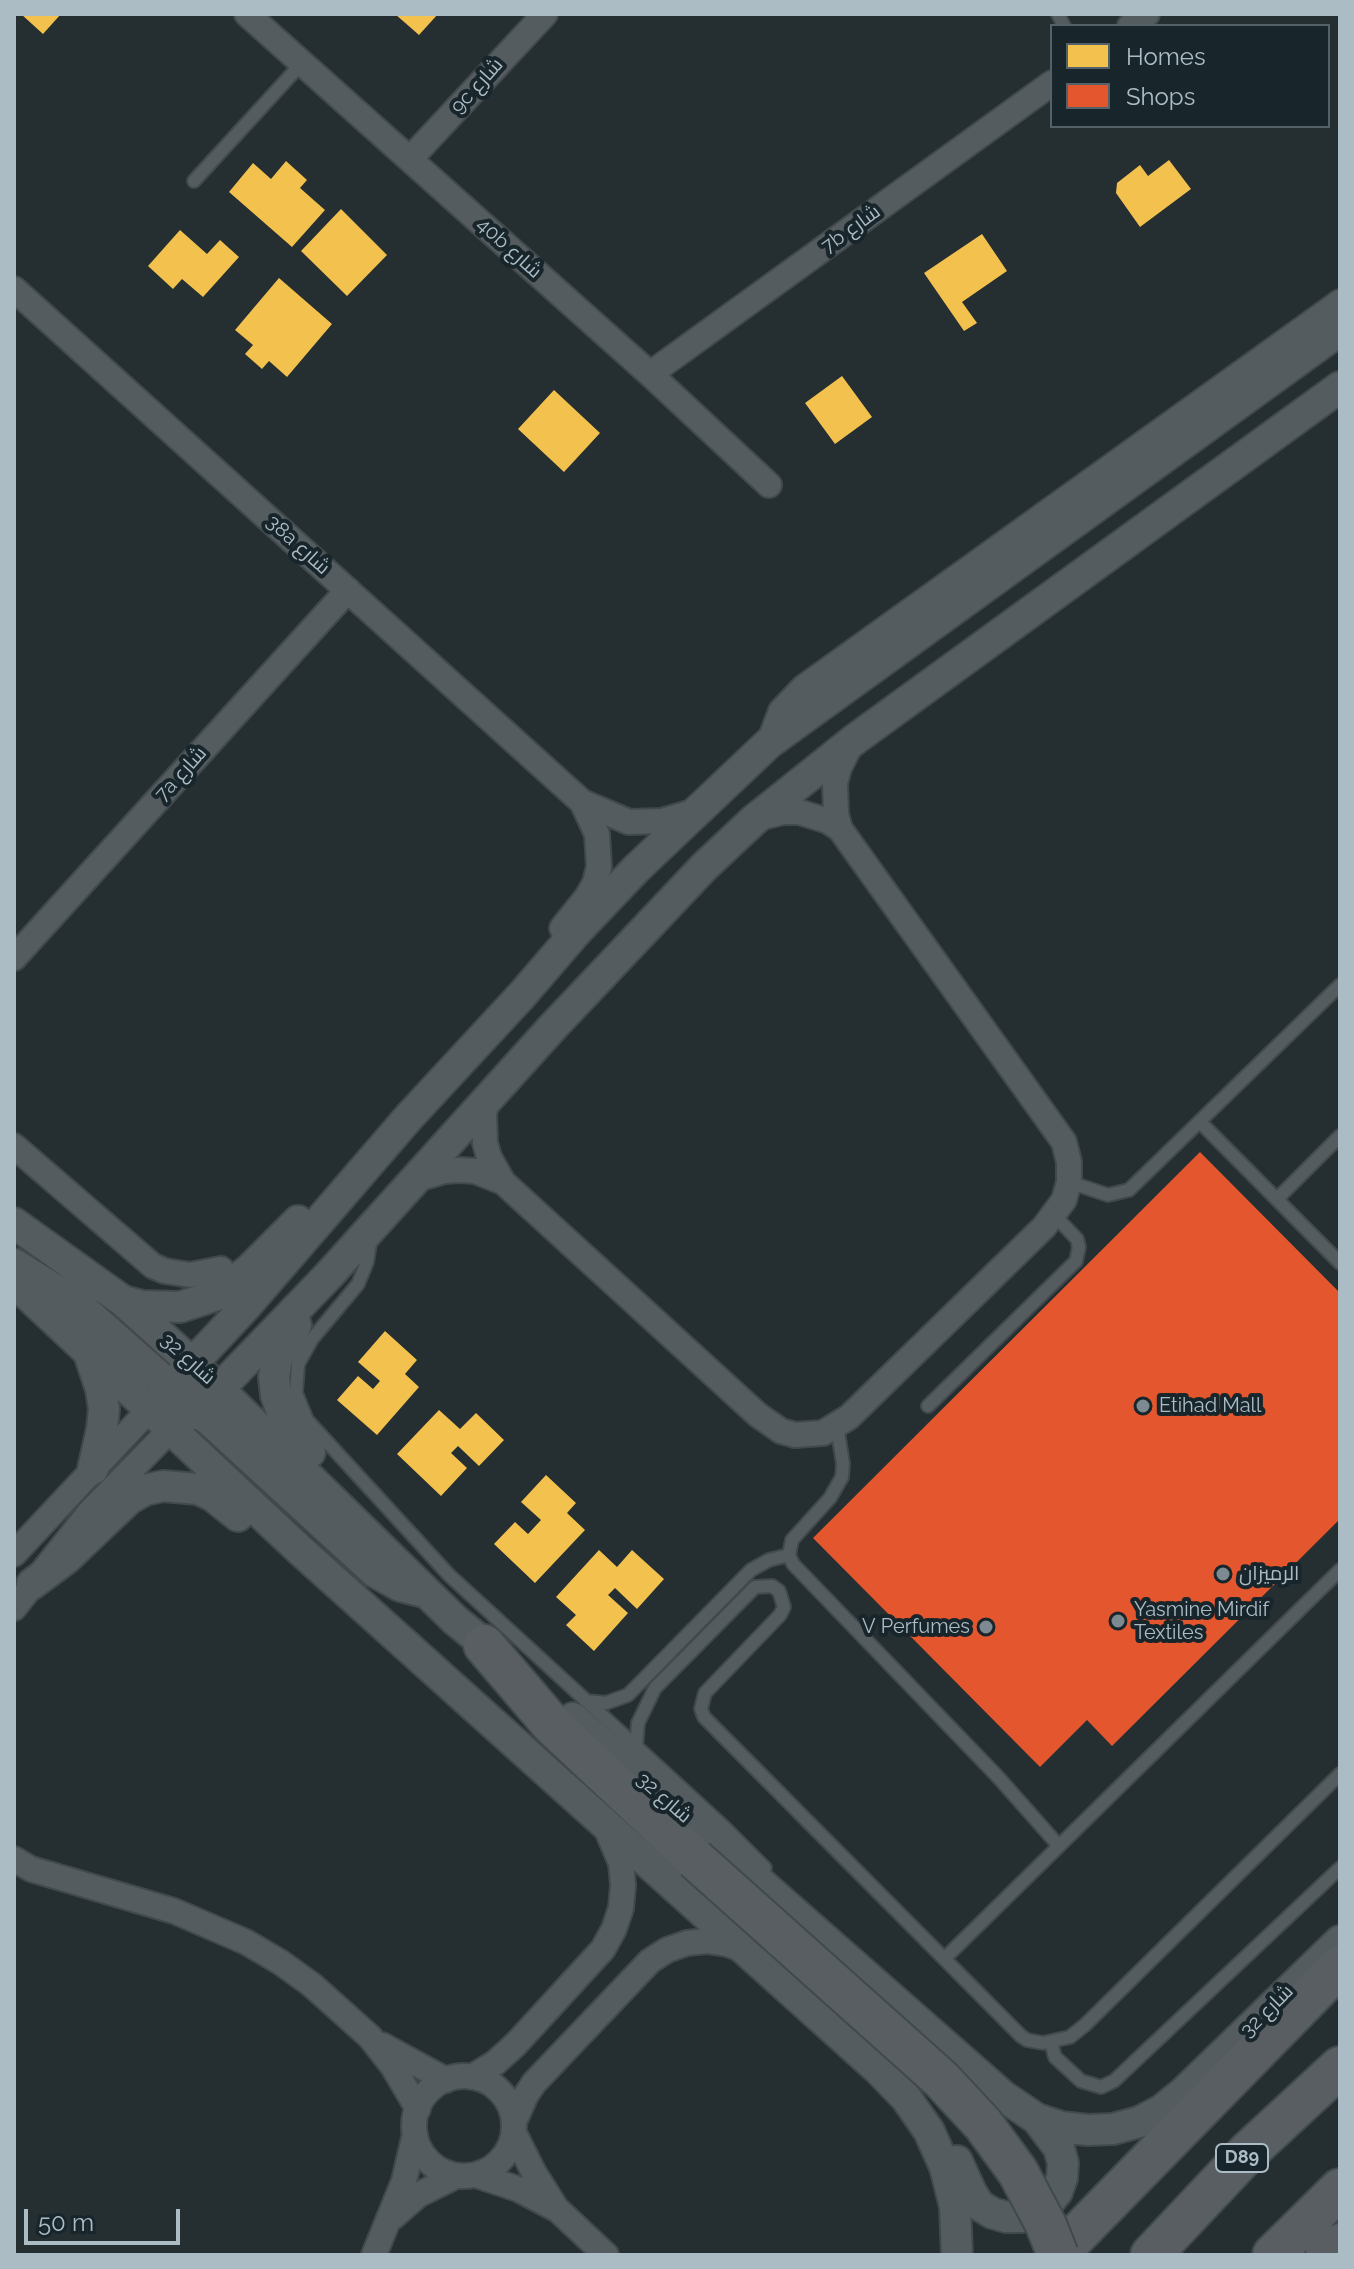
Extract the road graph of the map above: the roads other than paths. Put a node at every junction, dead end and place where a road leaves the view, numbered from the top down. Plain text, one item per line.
1 (247, 14) edge
2 (545, 14) edge
3 (302, 63) junction
4 (1050, 84) edge
5 (410, 159) junction
6 (194, 181) dead end
7 (14, 289) edge
8 (1340, 302) edge
9 (1340, 330) edge
10 (650, 374) junction
11 (1340, 387) edge
12 (769, 485) dead end
13 (348, 590) junction
14 (854, 740) junction
15 (769, 743) junction
16 (582, 802) junction
17 (699, 810) junction
18 (754, 820) junction
19 (840, 829) junction
20 (14, 958) edge
21 (1340, 985) edge
22 (522, 995) junction
23 (487, 1100) junction
24 (1200, 1122) junction
25 (1339, 1138) edge
26 (14, 1146) edge
27 (355, 1180) junction
28 (414, 1180) junction
29 (503, 1182) junction
30 (1069, 1182) junction
31 (1277, 1199) junction
32 (1055, 1216) junction
33 (14, 1223) edge
34 (374, 1225) junction
35 (1340, 1263) edge
36 (14, 1264) edge
37 (221, 1269) dead end
38 (329, 1275) junction
39 (14, 1282) edge
40 (123, 1301) junction
41 (87, 1351) junction
42 (183, 1374) junction
43 (220, 1388) junction
44 (928, 1406) dead end
45 (194, 1411) junction
46 (160, 1420) junction
47 (837, 1426) junction
48 (93, 1469) junction
49 (358, 1522) junction
50 (300, 1550) junction
51 (14, 1554) edge
52 (789, 1555) junction
53 (1340, 1570) edge
54 (32, 1584) junction
55 (428, 1593) junction
56 (14, 1608) edge
57 (484, 1645) junction
58 (583, 1701) junction
59 (636, 1749) junction
60 (1340, 1774) edge
61 (603, 1822) junction
62 (1059, 1846) junction
63 (20, 1866) edge
64 (1340, 1868) edge
65 (1340, 1941) edge
66 (747, 1951) junction
67 (844, 1958) junction
68 (944, 1959) junction
69 (1340, 1966) edge
70 (370, 2037) junction
71 (1051, 2042) junction
72 (1340, 2067) edge
73 (472, 2077) junction
74 (446, 2080) junction
75 (906, 2098) junction
76 (1037, 2119) junction
77 (416, 2122) junction
78 (514, 2128) junction
79 (466, 2175) junction
80 (1340, 2189) edge
81 (558, 2210) junction
82 (387, 2225) junction
83 (1340, 2244) edge
84 (374, 2255) edge
85 (606, 2255) edge
86 (957, 2255) edge
87 (1058, 2255) edge
88 (1151, 2255) edge
89 (1273, 2255) edge
90 (1326, 2255) edge

1 - 3 street, 40b شارع
2 - 5 street, 9c شارع
3 - 5 street, 40b شارع
3 - 6 lane
4 - 10 street, 7b شارع
5 - 10 street, 40b شارع
7 - 13 street, 38a شارع
8 - 15 street
9 - 15 street
10 - 12 street, 40b شارع
11 - 14 street
13 - 16 street, 38a شارع
13 - 20 street, 7a شارع
14 - 18 street
14 - 19 street
15 - 17 street
16 - 17 street, 38a شارع
16 - 22 street, 38a شارع
17 - 22 street
18 - 19 street
18 - 23 street
19 - 30 street
21 - 24 lane
22 - 27 street
23 - 28 street
23 - 29 street
24 - 30 lane
24 - 31 lane
25 - 31 lane
26 - 37 street
27 - 40 street
27 - 42 street
28 - 29 street
28 - 34 street
29 - 47 street
30 - 32 street
31 - 35 lane
32 - 44 lane
32 - 47 street
33 - 40 street, شارع 32
34 - 38 street
34 - 58 lane
36 - 42 street
38 - 43 street
38 - 49 street
39 - 41 street
40 - 42 street, شارع 32
41 - 46 street
41 - 48 street
42 - 43 street
42 - 46 street
43 - 45 street
43 - 49 street, شارع 32
45 - 46 street
45 - 55 street
46 - 48 street
46 - 50 street
46 - 54 street
47 - 52 lane
48 - 51 street
49 - 55 street, شارع 32
50 - 54 street
50 - 61 street
52 - 58 lane
52 - 62 lane
53 - 62 lane
54 - 56 street
55 - 57 street, شارع 32
57 - 67 street, شارع 32
57 - 87 highway, bridge
58 - 59 lane
59 - 67 lane
59 - 68 lane
60 - 71 lane
61 - 66 street
61 - 73 street
62 - 68 lane
63 - 70 street
64 - 71 lane
65 - 76 street, شارع 32
66 - 75 street
66 - 78 street
67 - 76 street, شارع 32
68 - 71 lane
69 - 87 highway
70 - 74 street
70 - 77 street
72 - 88 highway, D89
73 - 74 street
73 - 78 street
74 - 77 street
75 - 76 street
75 - 86 street
77 - 79 street
77 - 82 street
78 - 79 street
78 - 81 street
79 - 81 street
79 - 82 street
80 - 89 highway
81 - 85 street
82 - 84 street
83 - 90 highway

